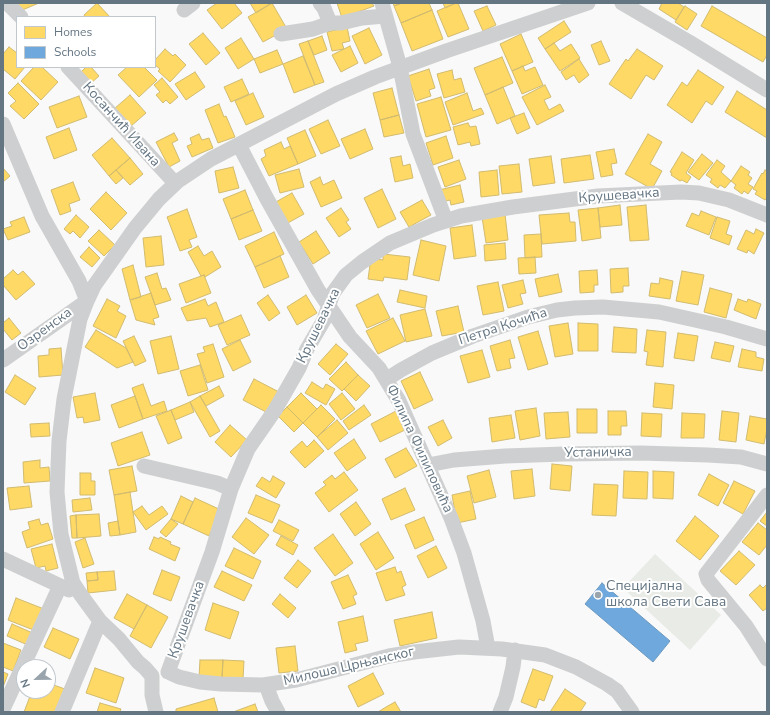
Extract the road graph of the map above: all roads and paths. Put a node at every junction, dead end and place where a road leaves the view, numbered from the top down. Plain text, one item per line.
1 (7, 3) edge
2 (320, 3) edge
3 (588, 3) edge
4 (622, 3) edge
5 (384, 9) edge
6 (20, 16) edge
7 (330, 23) junction
8 (281, 34) dead end
9 (400, 67) junction
10 (69, 68) edge
11 (767, 90) edge
12 (3, 124) edge
13 (239, 145) junction
14 (175, 183) junction
15 (767, 216) edge
16 (446, 221) junction
17 (87, 301) junction
18 (328, 307) junction
19 (767, 339) edge
20 (3, 360) edge
21 (387, 379) junction
22 (767, 464) edge
23 (428, 465) junction
24 (144, 466) dead end
25 (231, 489) junction
26 (767, 496) edge
27 (3, 559) edge
28 (60, 586) junction
29 (81, 595) junction
30 (100, 621) junction
31 (488, 648) junction
32 (515, 650) junction
33 (767, 659) edge
34 (168, 672) junction
35 (152, 676) junction
36 (266, 685) junction
37 (3, 708) edge
38 (62, 712) edge
39 (156, 712) edge
40 (278, 712) edge
41 (500, 712) edge
42 (632, 712) edge

1 - 6 street
2 - 7 street
3 - 9 street
4 - 11 street
5 - 7 street
5 - 9 street
7 - 8 street
9 - 13 street
9 - 16 street
10 - 14 street, Косанчић Ивана
12 - 17 street
13 - 14 street
13 - 18 street, Филипа Филиповића
14 - 17 street
15 - 16 street, Крушевачка
16 - 18 street, Крушевачка
17 - 20 street, Озренска
17 - 29 street
18 - 21 street, Филипа Филиповића
18 - 25 street, Крушевачка
19 - 21 street, Петра Кочића
21 - 23 street, Филипа Филиповића
22 - 23 street, Устаничка
23 - 31 street, Филипа Филиповића
24 - 25 street
25 - 34 street, Крушевачка
26 - 33 street
27 - 28 street
28 - 29 street
28 - 37 street
29 - 30 street
30 - 35 street
30 - 38 street
31 - 32 street, Милоша Црњанског
31 - 36 street, Милоша Црњанског
32 - 41 street
32 - 42 street, Милоша Црњанског
34 - 35 street
34 - 36 street, Милоша Црњанског
35 - 39 street
36 - 40 street

